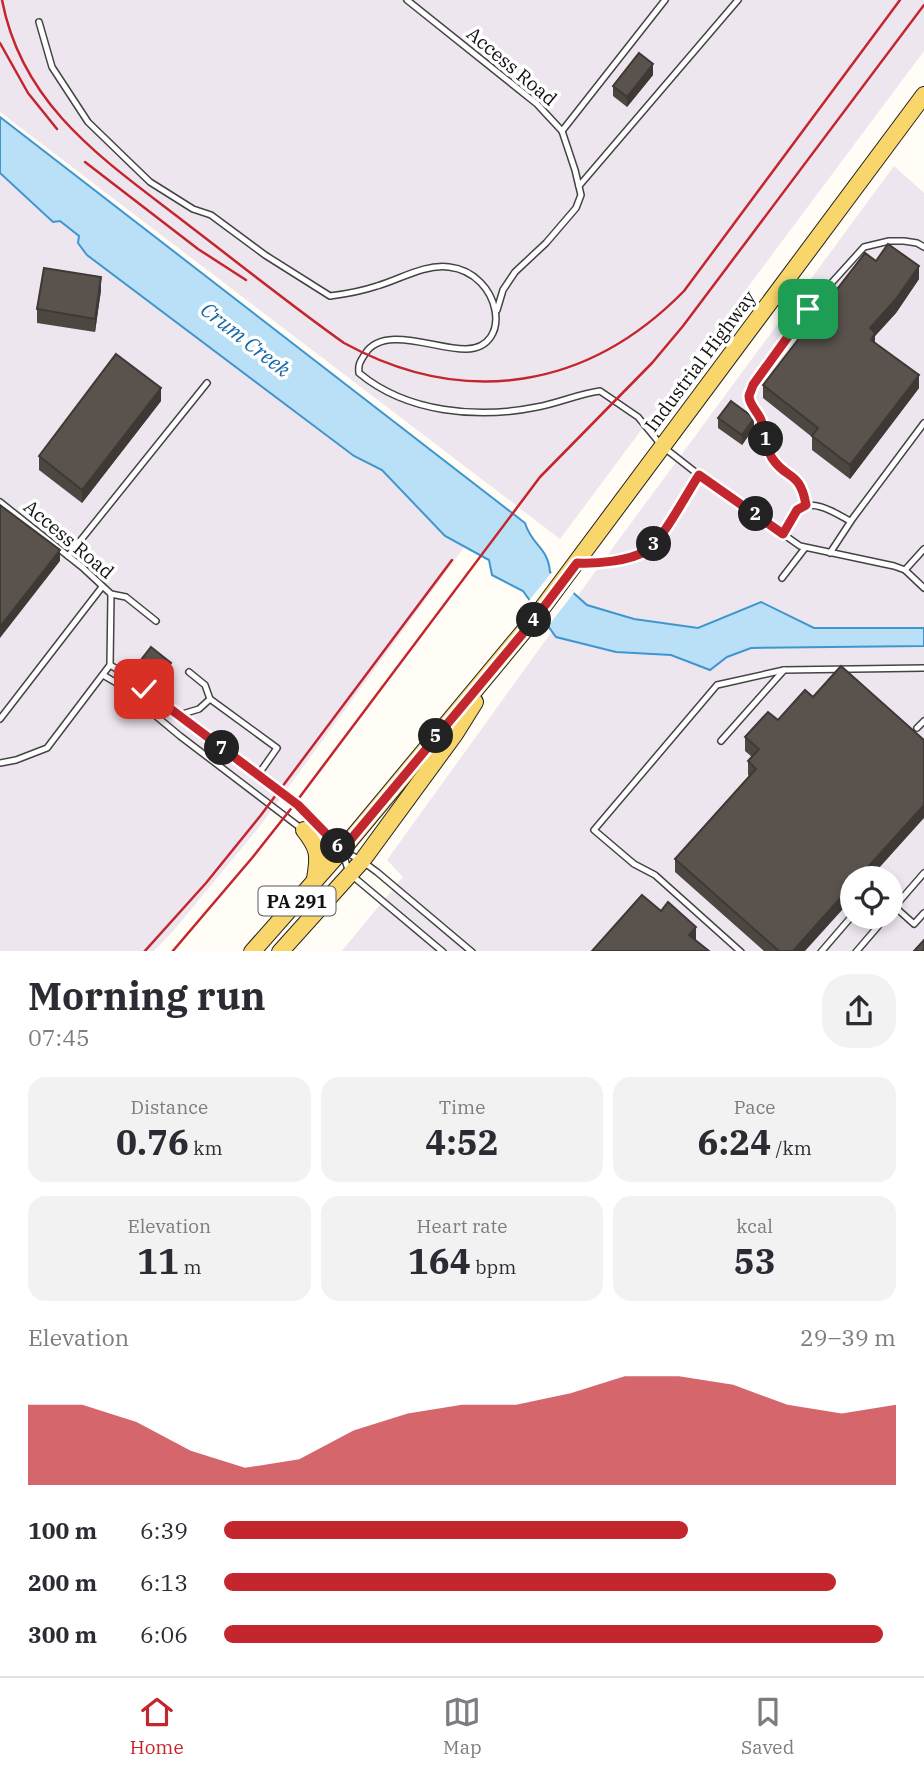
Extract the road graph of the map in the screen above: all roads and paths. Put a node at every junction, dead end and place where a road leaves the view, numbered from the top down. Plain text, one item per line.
1 (407, 0) edge
2 (665, 0) edge
3 (738, 0) edge
4 (39, 22) dead end
5 (924, 95) edge
6 (562, 131) junction
7 (579, 186) junction
8 (924, 247) edge
9 (497, 310) junction
10 (207, 383) dead end
11 (924, 423) edge
12 (662, 446) junction
13 (699, 475) junction
14 (0, 502) edge
15 (806, 505) junction
16 (850, 521) junction
17 (783, 534) junction
18 (805, 548) junction
19 (924, 549) edge
20 (830, 553) junction
21 (68, 556) junction
22 (577, 563) junction
23 (905, 570) junction
24 (782, 578) dead end
25 (102, 587) junction
26 (924, 588) edge
27 (111, 594) junction
28 (156, 621) dead end
29 (508, 650) junction
30 (110, 665) junction
31 (924, 668) edge
32 (784, 670) junction
33 (189, 672) dead end
34 (103, 675) junction
35 (210, 699) junction
36 (179, 715) junction
37 (0, 719) edge
38 (924, 721) edge
39 (188, 722) junction
40 (917, 728) dead end
41 (179, 734) junction
42 (721, 741) dead end
43 (0, 763) edge
44 (258, 775) junction
45 (304, 830) junction
46 (342, 850) junction
47 (362, 861) junction
48 (349, 873) junction
49 (924, 873) edge
50 (314, 881) junction
51 (903, 897) edge
52 (924, 913) edge
53 (903, 916) edge
54 (840, 929) edge
55 (876, 929) edge
56 (252, 951) edge
57 (280, 951) edge
58 (443, 951) edge
59 (472, 951) edge
60 (741, 951) edge
61 (821, 951) edge
62 (856, 951) edge

1 - 6 lane, Access Road
2 - 6 lane, Access Road
3 - 7 lane
4 - 9 lane
5 - 12 main road, Industrial Highway / PA 291
6 - 7 lane, Access Road
7 - 9 lane
8 - 15 lane
9 - 12 lane
10 - 21 lane
11 - 16 lane
12 - 13 lane
12 - 22 main road, Industrial Highway / PA 291
13 - 17 lane
13 - 22 lane
14 - 21 lane, Access Road
15 - 16 lane
15 - 17 lane
16 - 20 lane
17 - 18 lane
18 - 20 lane
18 - 24 lane
19 - 23 lane
20 - 23 lane
21 - 25 lane, Access Road
22 - 29 main road, Industrial Highway / PA 291
23 - 26 lane
25 - 27 lane, Access Road
25 - 37 lane
27 - 28 lane
27 - 30 lane, Access Road
29 - 46 main road, Industrial Highway / PA 291
29 - 47 main road, Industrial Highway / PA 291
30 - 34 lane
30 - 36 lane
31 - 32 lane
32 - 42 lane
32 - 60 lane
33 - 35 lane
34 - 41 lane
34 - 43 lane
35 - 36 lane
35 - 44 lane
36 - 39 lane
38 - 40 lane
39 - 41 lane
39 - 44 lane
41 - 45 lane
44 - 46 lane
45 - 46 lane
45 - 50 main road
46 - 47 lane
46 - 48 lane
46 - 50 main road, Industrial Highway / PA 291
47 - 48 main road, Industrial Highway / PA 291
47 - 59 lane
48 - 57 main road, Industrial Highway / PA 291
48 - 58 lane
49 - 51 lane
50 - 56 main road, Industrial Highway / PA 291
52 - 53 lane
54 - 61 lane
55 - 62 lane

